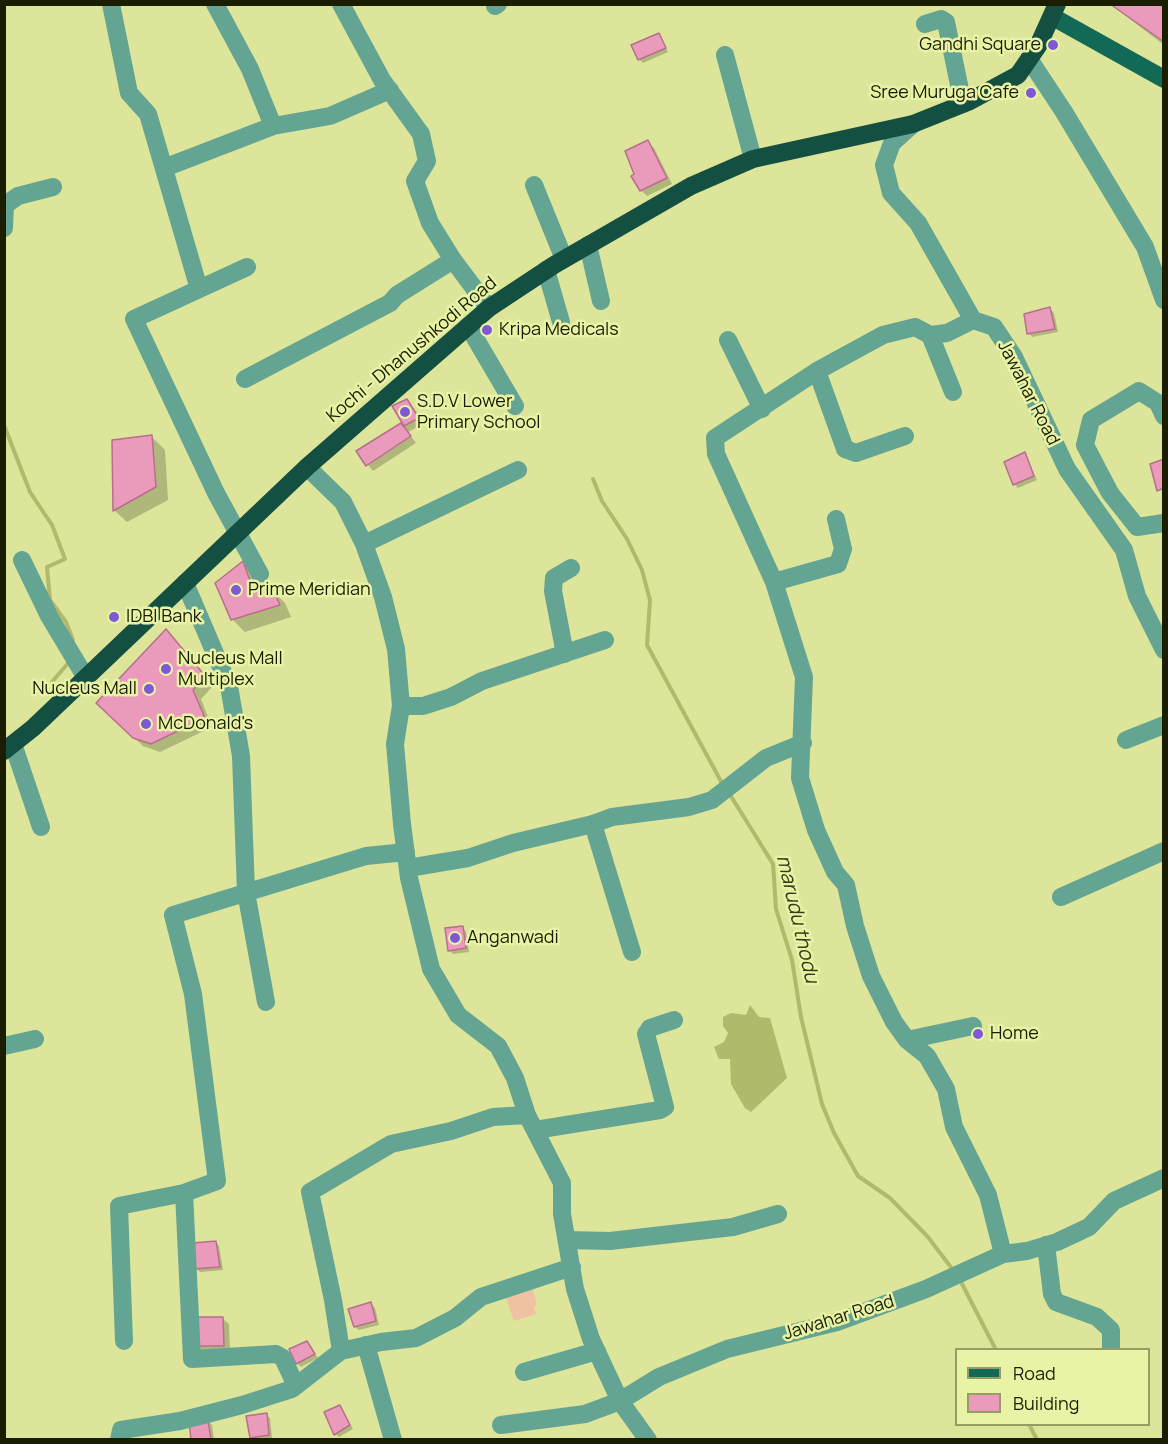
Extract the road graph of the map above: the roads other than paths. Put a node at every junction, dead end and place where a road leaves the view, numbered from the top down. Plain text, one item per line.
1 (111, 4) edge
2 (215, 4) edge
3 (341, 4) edge
4 (1055, 11) edge
5 (925, 24) dead end
6 (725, 55) dead end
7 (1029, 59) junction
8 (1164, 79) edge
9 (390, 90) junction
10 (963, 104) junction
11 (913, 124) junction
12 (273, 126) junction
13 (753, 159) junction
14 (164, 168) junction
15 (534, 184) dead end
16 (53, 187) dead end
17 (4, 228) edge
18 (588, 245) junction
19 (564, 259) junction
20 (453, 260) junction
21 (247, 267) dead end
22 (546, 270) junction
23 (199, 289) junction
24 (1164, 300) edge
25 (601, 301) dead end
26 (489, 308) junction
27 (973, 320) junction
28 (561, 322) dead end
29 (468, 326) junction
30 (930, 334) junction
31 (728, 340) dead end
32 (817, 371) junction
33 (245, 379) dead end
34 (953, 392) dead end
35 (515, 406) dead end
36 (762, 409) junction
37 (1164, 416) edge
38 (905, 436) dead end
39 (307, 467) junction
40 (518, 470) dead end
41 (836, 519) dead end
42 (1164, 523) edge
43 (237, 533) junction
44 (364, 544) junction
45 (22, 560) dead end
46 (571, 568) dead end
47 (260, 574) dead end
48 (774, 582) junction
49 (185, 583) junction
50 (604, 640) dead end
51 (1164, 650) edge
52 (565, 654) junction
53 (77, 666) junction
54 (401, 706) junction
55 (1164, 726) edge
56 (1126, 740) dead end
57 (803, 743) junction
58 (9, 748) edge
59 (594, 824) junction
60 (40, 826) dead end
61 (1164, 851) edge
62 (407, 860) junction
63 (246, 892) junction
64 (1061, 897) dead end
65 (632, 952) dead end
66 (266, 1002) dead end
67 (674, 1020) dead end
68 (973, 1026) dead end
69 (35, 1039) dead end
70 (907, 1040) junction
71 (4, 1046) edge
72 (531, 1122) junction
73 (1164, 1178) edge
74 (184, 1193) junction
75 (778, 1214) dead end
76 (567, 1240) junction
77 (1046, 1245) junction
78 (1003, 1254) junction
79 (572, 1267) junction
80 (124, 1341) dead end
81 (366, 1345) junction
82 (1111, 1348) edge
83 (341, 1351) junction
84 (597, 1351) junction
85 (524, 1372) dead end
86 (296, 1386) junction
87 (620, 1401) junction
88 (501, 1425) dead end
89 (118, 1440) edge
90 (393, 1440) edge
91 (648, 1440) edge

1 - 14 street
2 - 12 street
3 - 9 street
4 - 7 highway, Kochi - Dhanushkodi Road
4 - 8 main road
5 - 10 street
6 - 13 street
7 - 10 highway, Kochi - Dhanushkodi Road
7 - 24 street
9 - 12 street
9 - 20 street
10 - 11 highway, Kochi - Dhanushkodi Road
11 - 13 highway, Kochi - Dhanushkodi Road
11 - 27 street
12 - 14 street
13 - 18 highway, Kochi - Dhanushkodi Road
14 - 23 street
15 - 19 street
16 - 17 street
18 - 19 highway, Kochi - Dhanushkodi Road
18 - 25 street
19 - 22 highway, Kochi - Dhanushkodi Road
20 - 26 street
20 - 33 street
21 - 23 street
22 - 26 highway, Kochi - Dhanushkodi Road
22 - 28 street
23 - 43 street
26 - 29 highway, Kochi - Dhanushkodi Road
27 - 30 street
27 - 51 street, Jawahar Road
29 - 35 street
29 - 39 highway, Kochi - Dhanushkodi Road
30 - 32 street
30 - 34 street
31 - 36 street
32 - 36 street
32 - 38 street
36 - 48 street
37 - 42 street
39 - 43 highway, Kochi - Dhanushkodi Road
39 - 44 street
40 - 44 street
41 - 48 street
43 - 47 street
43 - 49 highway, Kochi - Dhanushkodi Road
44 - 54 street
45 - 53 street
46 - 52 street
48 - 57 street
49 - 53 highway, Kochi - Dhanushkodi Road
49 - 63 street
50 - 52 street
52 - 54 street
53 - 58 highway, Kochi - Dhanushkodi Road
54 - 62 street
55 - 56 street
57 - 59 street
57 - 70 street
58 - 60 street
59 - 62 street
59 - 65 street
61 - 64 street
62 - 63 street
62 - 72 street
63 - 66 street
63 - 74 street
67 - 72 street
68 - 70 street
69 - 71 street
70 - 78 street
72 - 76 street
72 - 83 street
73 - 77 street, Jawahar Road
74 - 80 street
74 - 86 street
75 - 76 street
76 - 79 street
77 - 78 street, Jawahar Road
77 - 82 street
78 - 87 street, Jawahar Road
79 - 81 street
79 - 84 street
81 - 83 street
81 - 90 street
83 - 86 street
84 - 85 street
84 - 87 street
86 - 89 street
87 - 88 street, Jawahar Road
87 - 91 street

